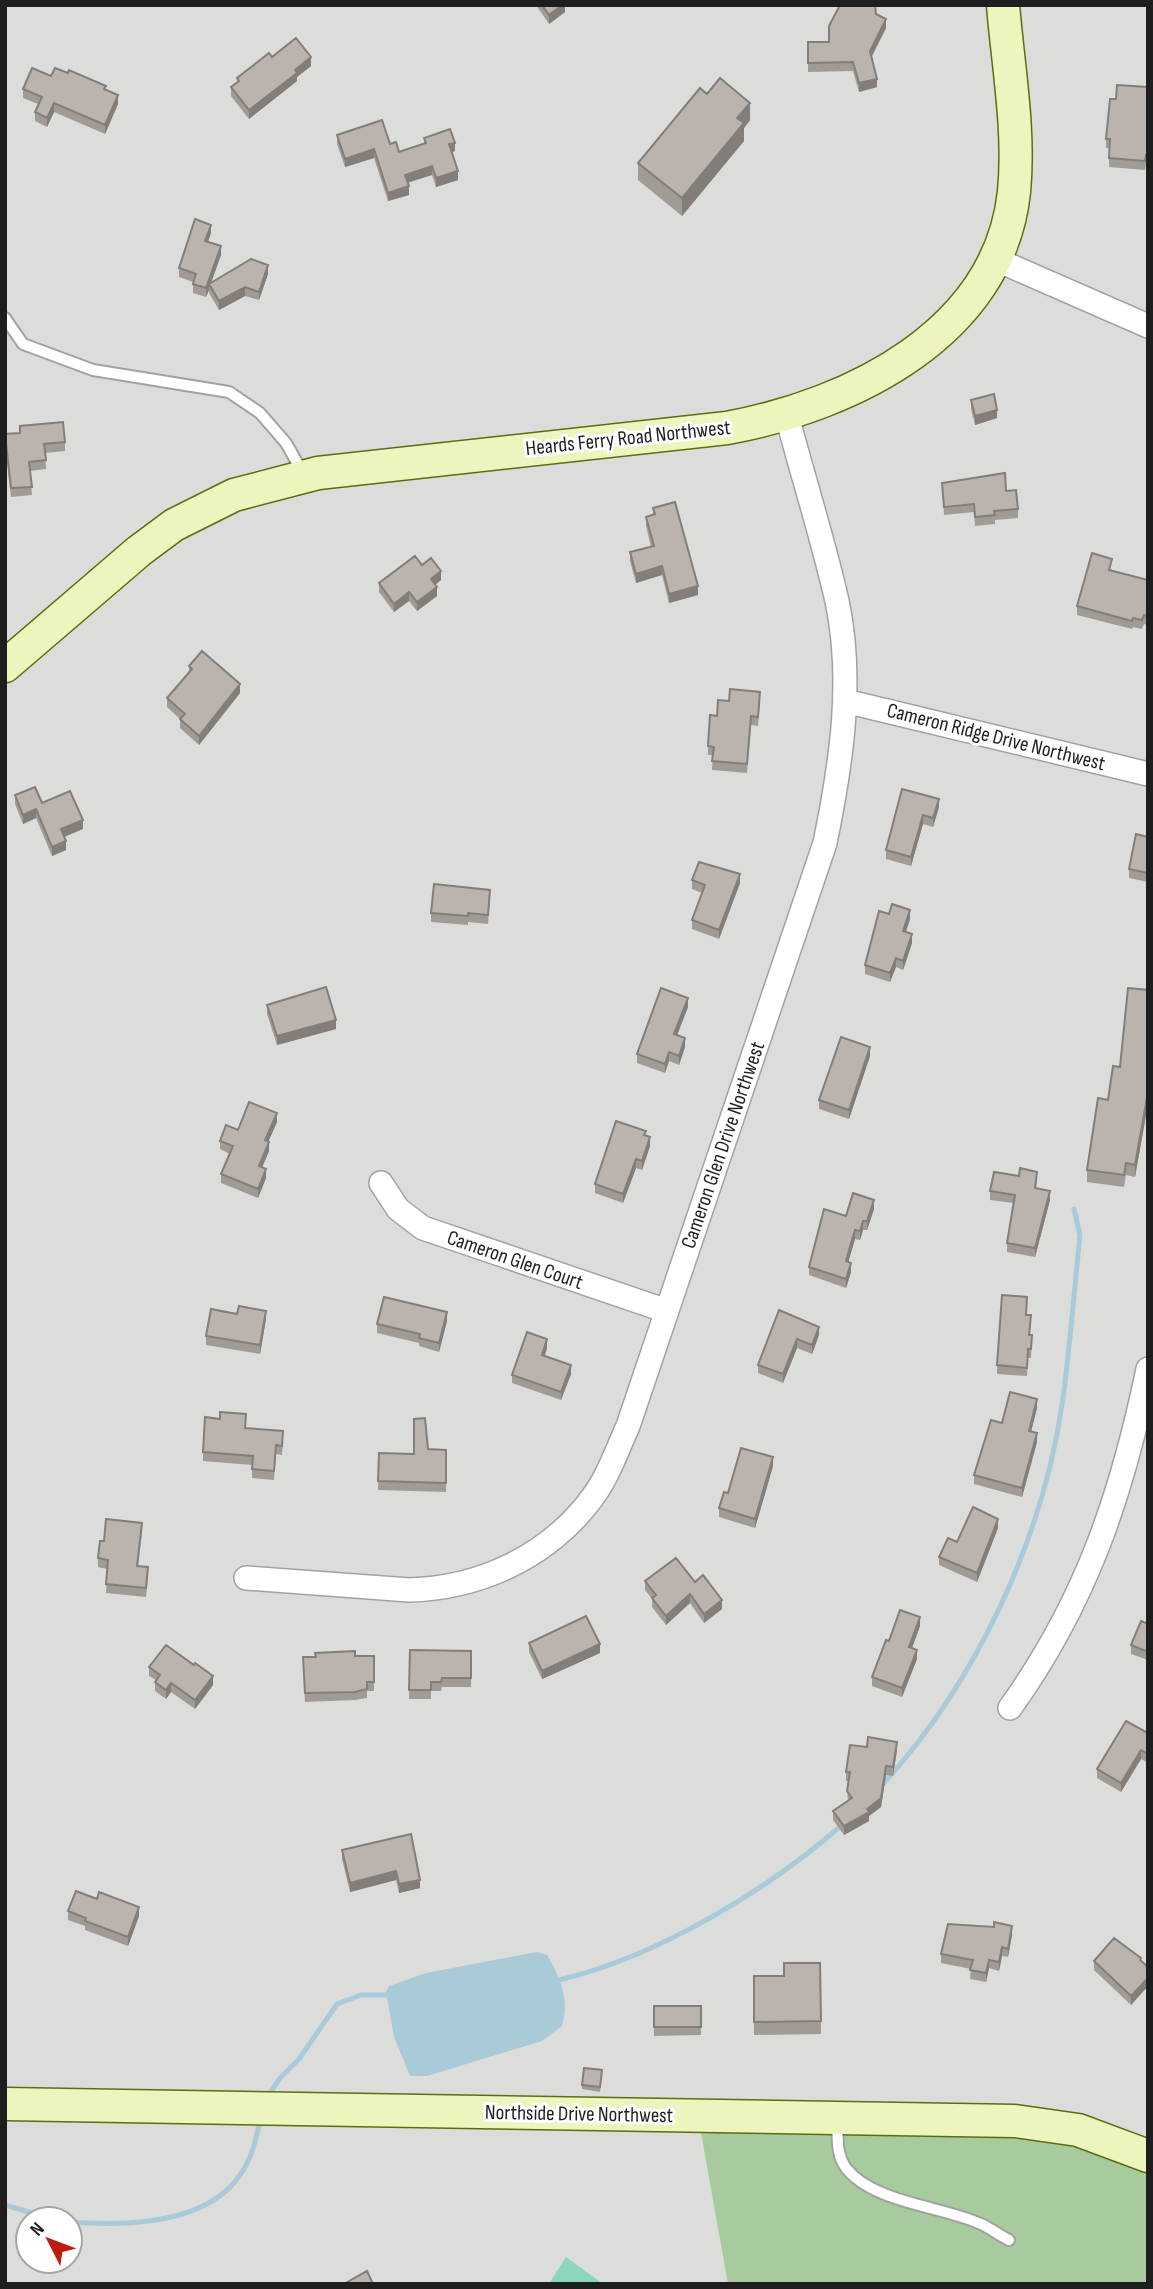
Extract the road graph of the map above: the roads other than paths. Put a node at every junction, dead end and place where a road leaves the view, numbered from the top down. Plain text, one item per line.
1 (1003, 5) edge
2 (997, 260) junction
3 (5, 318) edge
4 (1148, 326) edge
5 (787, 416) junction
6 (304, 476) junction
7 (5, 666) edge
8 (845, 701) junction
9 (1148, 774) edge
10 (381, 1183) dead end
11 (667, 1311) junction
12 (1148, 1369) edge
13 (246, 1578) dead end
14 (1010, 1708) dead end
15 (5, 2104) edge
16 (837, 2118) junction
17 (1148, 2157) edge
18 (1009, 2240) dead end

1 - 2 street, Heards Ferry Road Northwest
2 - 4 street
2 - 5 street, Heards Ferry Road Northwest
3 - 6 lane
5 - 6 street, Heards Ferry Road Northwest
5 - 8 street, Cameron Glen Drive Northwest
6 - 7 street, Heards Ferry Road Northwest
8 - 9 street, Cameron Ridge Drive Northwest
8 - 11 street, Cameron Glen Drive Northwest
10 - 11 street, Cameron Glen Court
11 - 13 street, Cameron Glen Drive Northwest
12 - 14 street
15 - 16 street, Northside Drive Northwest
16 - 17 street, Northside Drive Northwest
16 - 18 lane

